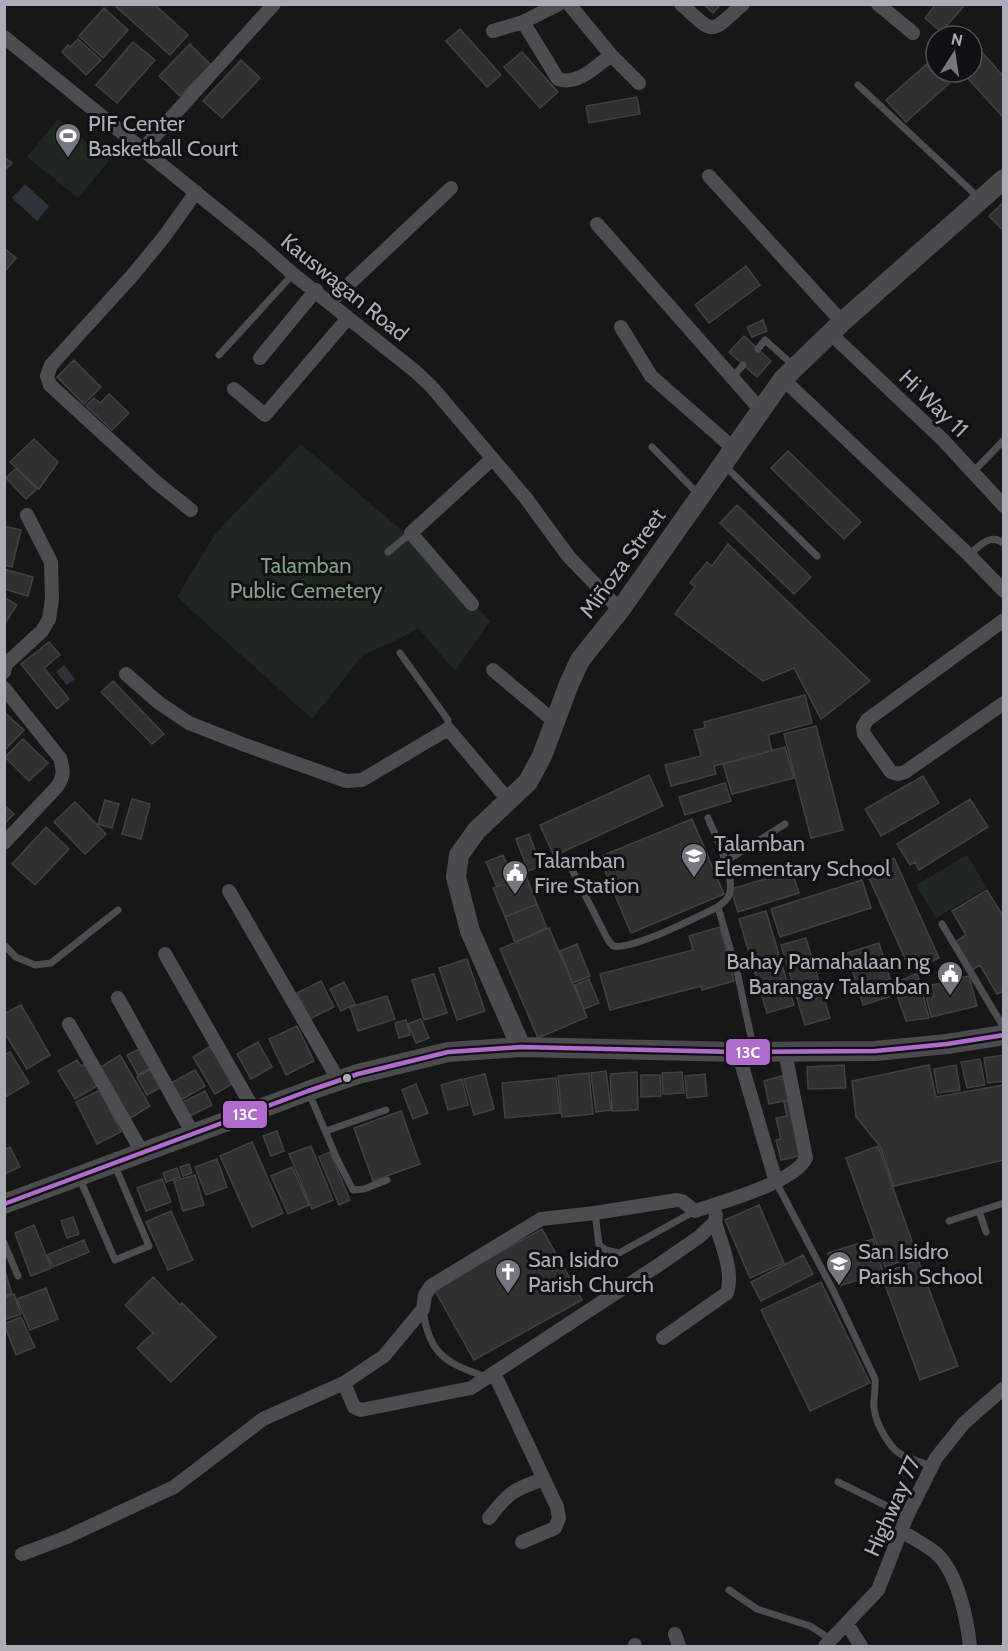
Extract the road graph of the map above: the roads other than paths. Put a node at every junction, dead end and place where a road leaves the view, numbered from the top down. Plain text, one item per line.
1 (274, 4) edge
2 (559, 4) edge
3 (569, 4) edge
4 (681, 4) edge
5 (743, 4) edge
6 (878, 4) edge
7 (523, 22) junction
8 (493, 31) dead end
9 (913, 33) dead end
10 (4, 37) edge
11 (611, 55) junction
12 (639, 83) dead end
13 (858, 85) dead end
14 (143, 149) junction
15 (709, 176) dead end
16 (1003, 181) edge
17 (451, 188) dead end
18 (196, 192) junction
19 (980, 200) junction
20 (597, 224) dead end
21 (293, 274) junction
22 (316, 291) junction
23 (330, 302) junction
24 (348, 318) junction
25 (621, 327) dead end
26 (836, 327) junction
27 (758, 349) dead end
28 (219, 355) dead end
29 (260, 357) dead end
30 (743, 365) dead end
31 (789, 373) junction
32 (732, 378) junction
33 (234, 389) dead end
34 (760, 409) junction
35 (1003, 442) edge
36 (652, 447) dead end
37 (727, 455) junction
38 (492, 459) junction
39 (973, 472) junction
40 (699, 495) junction
41 (1004, 506) edge
42 (191, 510) dead end
43 (27, 515) dead end
44 (411, 534) junction
45 (1004, 544) edge
46 (388, 552) dead end
47 (969, 555) junction
48 (817, 556) dead end
49 (1004, 591) edge
50 (472, 604) dead end
51 (620, 610) junction
52 (1004, 620) edge
53 (400, 653) dead end
54 (5, 666) edge
55 (494, 670) dead end
56 (126, 674) dead end
57 (4, 688) edge
58 (1004, 703) edge
59 (555, 722) junction
60 (448, 729) junction
61 (509, 801) junction
62 (708, 818) dead end
63 (785, 824) dead end
64 (4, 843) edge
65 (566, 858) dead end
66 (726, 861) junction
67 (229, 891) dead end
68 (718, 907) junction
69 (118, 910) dead end
70 (942, 924) dead end
71 (4, 945) edge
72 (165, 954) dead end
73 (118, 998) dead end
74 (69, 1024) dead end
75 (1004, 1028) edge
76 (1004, 1035) edge
77 (521, 1047) junction
78 (746, 1052) junction
79 (785, 1052) junction
80 (339, 1081) junction
81 (308, 1091) junction
82 (386, 1110) dead end
83 (255, 1112) junction
84 (326, 1131) junction
85 (193, 1134) junction
86 (142, 1152) junction
87 (114, 1164) junction
88 (79, 1177) junction
89 (387, 1180) dead end
90 (776, 1182) junction
91 (717, 1203) junction
92 (1004, 1203) edge
93 (4, 1204) edge
94 (694, 1211) junction
95 (979, 1211) junction
96 (595, 1213) junction
97 (949, 1221) dead end
98 (715, 1222) junction
99 (986, 1232) dead end
100 (4, 1243) edge
101 (18, 1276) dead end
102 (423, 1309) junction
103 (663, 1338) dead end
104 (491, 1376) junction
105 (344, 1383) junction
106 (1004, 1388) edge
107 (932, 1466) junction
108 (544, 1479) junction
109 (838, 1482) dead end
110 (907, 1516) junction
111 (489, 1518) dead end
112 (901, 1531) junction
113 (522, 1542) dead end
114 (22, 1554) dead end
115 (729, 1590) dead end
116 (847, 1624) junction
117 (829, 1643) edge
118 (861, 1647) edge
119 (970, 1647) edge

1 - 14 street
2 - 7 street
3 - 11 street
4 - 5 street
6 - 9 street
7 - 8 street
7 - 11 street
10 - 14 street, Kauswagan Road
11 - 12 street
13 - 19 lane
14 - 18 street, Kauswagan Road
15 - 26 street, Hi Way 11
16 - 19 main road, Miñoza Street
17 - 23 street
18 - 21 street, Kauswagan Road
18 - 42 street
19 - 26 main road, Miñoza Street
20 - 32 street
21 - 22 street, Kauswagan Road
21 - 28 lane
22 - 23 street, Kauswagan Road
22 - 29 street
23 - 24 street, Kauswagan Road
24 - 33 street
24 - 38 street, Kauswagan Road
25 - 37 street
26 - 31 main road, Miñoza Street
26 - 39 street, Hi Way 11
27 - 31 lane
30 - 32 lane
31 - 34 main road, Miñoza Street
31 - 47 street
32 - 34 street
34 - 37 main road, Miñoza Street
35 - 39 lane
36 - 40 lane
37 - 40 main road, Miñoza Street
37 - 48 lane
38 - 44 street
38 - 51 street, Kauswagan Road
39 - 41 street, Hi Way 11
40 - 51 main road, Miñoza Street
43 - 54 street
44 - 46 lane
44 - 50 street
45 - 47 lane
47 - 49 street
51 - 59 main road, Miñoza Street
52 - 58 street
53 - 60 lane
55 - 59 street
56 - 60 street
57 - 64 street
59 - 61 main road, Miñoza Street
60 - 61 street
61 - 77 main road, Miñoza Street
62 - 66 lane
63 - 66 lane
65 - 68 lane
66 - 68 lane
67 - 80 street
68 - 78 lane
69 - 71 lane
70 - 75 lane
72 - 83 street
73 - 85 street
74 - 86 street
76 - 79 main road
77 - 78 main road
77 - 80 main road
78 - 79 main road
78 - 90 street
79 - 90 street
80 - 81 main road
81 - 83 main road
81 - 84 lane
82 - 84 lane
83 - 85 main road
84 - 89 lane
85 - 86 main road
86 - 87 main road
87 - 88 main road
87 - 88 lane
88 - 93 main road
90 - 91 street
90 - 107 lane
91 - 94 street
91 - 98 street
92 - 95 lane
94 - 96 street
94 - 96 lane
95 - 97 lane
95 - 99 lane
96 - 102 street
98 - 103 street
98 - 104 street
100 - 101 lane
102 - 104 lane
102 - 105 street
104 - 105 street
104 - 108 street
105 - 114 street
106 - 107 street, Highway 77
107 - 110 street, Highway 77
108 - 111 street
108 - 113 street
109 - 110 lane
110 - 112 street, Highway 77
112 - 116 street, Highway 77
112 - 119 street
115 - 117 lane
116 - 117 street, Highway 77
116 - 118 street

